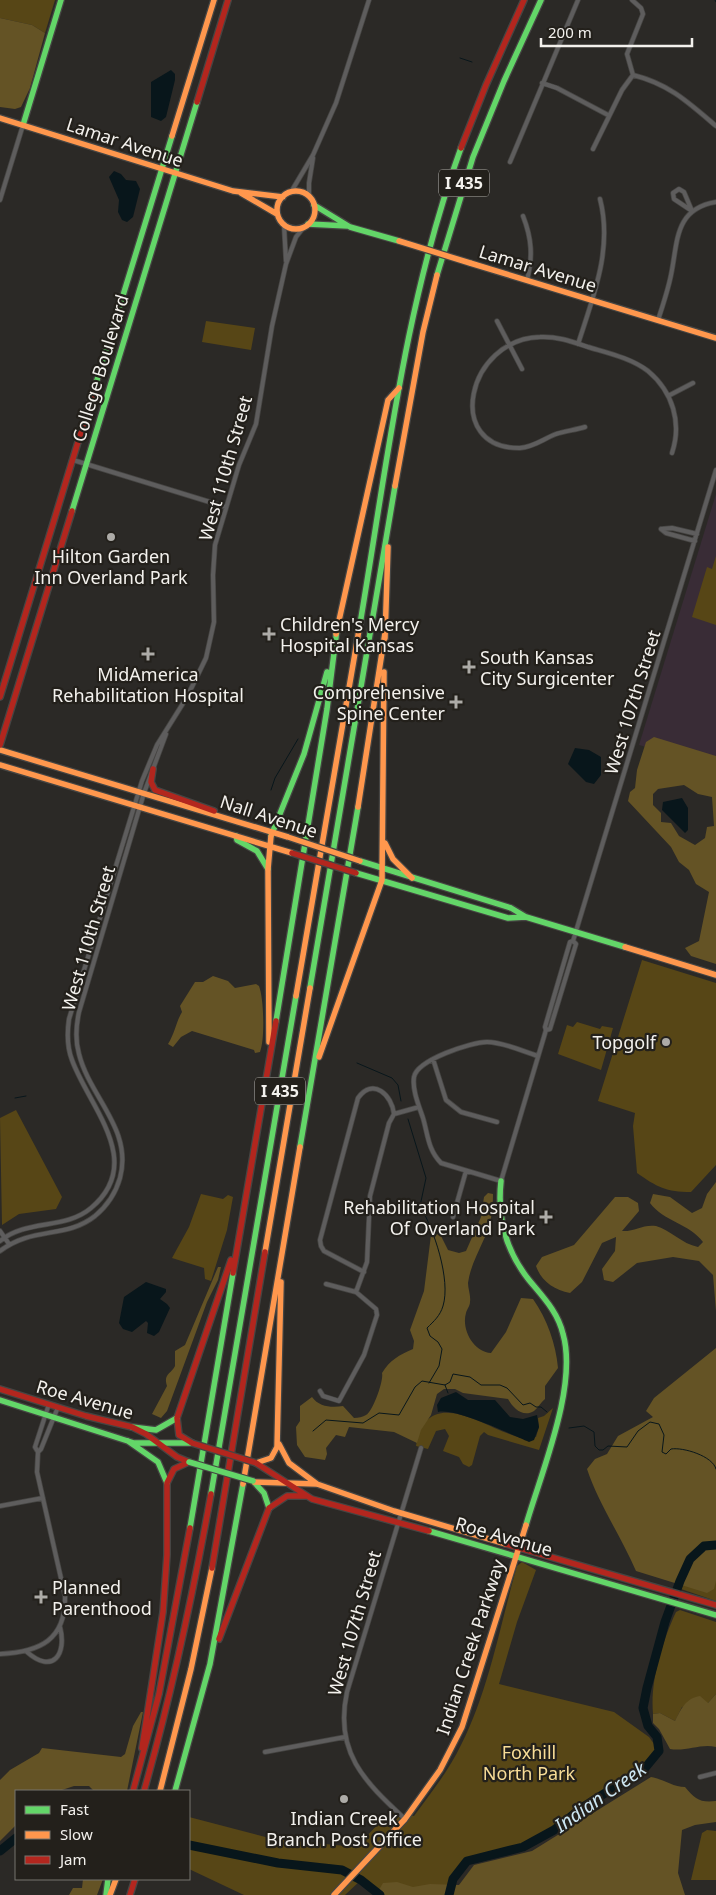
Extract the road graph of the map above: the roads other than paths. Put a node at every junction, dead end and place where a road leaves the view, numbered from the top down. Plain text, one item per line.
1 (61, 0) edge
2 (214, 0) edge
3 (228, 0) edge
4 (369, 0) edge
5 (525, 0) edge
6 (540, 0) edge
7 (578, 0) edge
8 (632, 0) edge
9 (633, 75) junction
10 (542, 83) junction
11 (608, 115) junction
12 (0, 118) edge
13 (23, 125) junction
14 (716, 126) edge
15 (593, 149) dead end
16 (313, 155) junction
17 (510, 162) dead end
18 (162, 169) junction
19 (175, 174) junction
20 (291, 192) junction
21 (242, 193) junction
22 (283, 197) junction
23 (309, 197) junction
24 (600, 199) dead end
25 (0, 200) edge
26 (716, 202) edge
27 (314, 204) junction
28 (692, 211) junction
29 (277, 214) junction
30 (523, 216) dead end
31 (284, 225) junction
32 (306, 226) junction
33 (350, 226) junction
34 (286, 264) junction
35 (527, 280) junction
36 (592, 300) junction
37 (658, 320) junction
38 (497, 321) dead end
39 (716, 338) edge
40 (578, 344) junction
41 (510, 345) junction
42 (522, 369) dead end
43 (694, 382) dead end
44 (399, 388) junction
45 (668, 396) junction
46 (585, 427) dead end
47 (672, 453) dead end
48 (73, 460) junction
49 (86, 465) junction
50 (716, 470) edge
51 (226, 507) junction
52 (390, 514) junction
53 (697, 534) junction
54 (695, 541) junction
55 (337, 629) junction
56 (385, 633) junction
57 (0, 697) edge
58 (167, 732) junction
59 (0, 745) edge
60 (0, 750) edge
61 (0, 765) edge
62 (153, 769) junction
63 (141, 792) junction
64 (134, 804) junction
65 (140, 806) junction
66 (227, 818) junction
67 (272, 831) junction
68 (236, 836) junction
69 (384, 841) junction
70 (271, 846) junction
71 (268, 869) junction
72 (383, 869) junction
73 (412, 878) junction
74 (382, 880) junction
75 (526, 917) junction
76 (576, 932) junction
77 (716, 975) edge
78 (538, 1056) junction
79 (270, 1058) junction
80 (433, 1059) junction
81 (313, 1075) junction
82 (419, 1107) junction
83 (394, 1114) junction
84 (498, 1122) dead end
85 (466, 1171) junction
86 (501, 1182) junction
87 (452, 1217) dead end
88 (0, 1231) edge
89 (4, 1237) junction
90 (239, 1239) junction
91 (0, 1241) edge
92 (9, 1244) junction
93 (1, 1248) edge
94 (281, 1265) junction
95 (364, 1272) junction
96 (326, 1284) dead end
97 (356, 1292) junction
98 (0, 1389) edge
99 (320, 1391) dead end
100 (0, 1400) edge
101 (49, 1404) junction
102 (58, 1407) junction
103 (44, 1413) junction
104 (54, 1416) junction
105 (177, 1418) junction
106 (132, 1427) junction
107 (128, 1441) junction
108 (278, 1442) junction
109 (159, 1443) junction
110 (192, 1443) junction
111 (421, 1448) dead end
112 (38, 1452) junction
113 (189, 1462) junction
114 (256, 1463) junction
115 (252, 1481) junction
116 (286, 1482) junction
117 (168, 1483) junction
118 (317, 1484) junction
119 (306, 1496) junction
120 (43, 1498) junction
121 (0, 1506) edge
122 (269, 1508) junction
123 (401, 1513) junction
124 (399, 1522) junction
125 (519, 1546) junction
126 (517, 1555) junction
127 (716, 1605) edge
128 (716, 1615) edge
129 (60, 1627) junction
130 (27, 1652) junction
131 (0, 1654) edge
132 (210, 1664) junction
133 (345, 1737) junction
134 (265, 1752) dead end
135 (716, 1773) edge
136 (700, 1776) dead end
137 (134, 1790) edge
138 (144, 1790) edge
139 (160, 1790) edge
140 (175, 1790) edge
141 (405, 1819) junction
142 (108, 1880) edge
143 (116, 1880) edge
144 (134, 1882) edge
145 (106, 1895) edge
146 (110, 1895) edge
147 (130, 1895) edge
148 (334, 1895) edge

1 - 13 main road
2 - 18 main road, College Boulevard
3 - 19 main road, College Boulevard
4 - 16 street
5 - 44 main road, I 435
6 - 52 main road, I 435
7 - 10 street
8 - 9 street
9 - 11 street
9 - 14 street
10 - 11 street
10 - 17 street
11 - 15 street
12 - 13 main road, Lamar Avenue
13 - 18 main road, Lamar Avenue
13 - 25 street
16 - 20 street
16 - 23 street
18 - 19 main road, Lamar Avenue
18 - 48 main road, College Boulevard
19 - 21 main road, Lamar Avenue
19 - 49 main road, College Boulevard
20 - 22 main road
20 - 23 main road
21 - 22 main road, Lamar Avenue
21 - 29 main road, Lamar Avenue
22 - 29 main road
23 - 27 main road
24 - 36 street
26 - 28 street
27 - 32 main road
27 - 33 main road, Lamar Avenue
28 - 28 street
28 - 37 street
29 - 31 main road
30 - 35 street
31 - 32 main road
31 - 34 street, West 110th Street
32 - 33 main road, Lamar Avenue
32 - 34 street, West 110th Street
33 - 35 main road, Lamar Avenue, bridge
34 - 51 street, West 110th Street
35 - 36 main road, Lamar Avenue
36 - 37 main road, Lamar Avenue
36 - 40 street
37 - 39 main road, Lamar Avenue
38 - 41 street
40 - 41 street
40 - 45 street
41 - 42 street
41 - 46 street
43 - 45 street
44 - 55 main road
44 - 138 main road, I 435
45 - 47 street
48 - 49 street
48 - 57 main road, College Boulevard
49 - 51 street
49 - 59 main road, College Boulevard
50 - 53 street, West 107th Street
51 - 58 street, West 110th Street
52 - 56 main road
52 - 139 main road, I 435
53 - 54 street, West 107th Street
53 - 54 street
54 - 76 street, West 107th Street
55 - 67 main road
55 - 79 main road
56 - 69 main road
56 - 81 main road
58 - 62 street, West 110th Street
58 - 63 street, West 110th Street
60 - 63 main road, Nall Avenue
61 - 64 main road, Nall Avenue
62 - 63 street, West 110th Street
62 - 66 main road
63 - 64 street, West 110th Street
63 - 65 street, West 110th Street
63 - 66 main road, Nall Avenue
64 - 65 main road, Nall Avenue
64 - 89 street, West 110th Street
65 - 68 main road, Nall Avenue
65 - 92 street, West 110th Street
66 - 67 main road, Nall Avenue
67 - 70 main road
67 - 72 main road, Nall Avenue, bridge
68 - 70 main road, Nall Avenue
68 - 71 main road
69 - 72 main road
69 - 73 main road
70 - 71 main road
70 - 74 main road, Nall Avenue, bridge
71 - 79 main road
72 - 73 main road, Nall Avenue
72 - 74 main road
73 - 75 main road, Nall Avenue
74 - 75 main road, Nall Avenue
74 - 81 main road
75 - 76 main road, Nall Avenue
76 - 77 main road, Nall Avenue
76 - 78 street, West 107th Street
78 - 80 street
78 - 86 street, West 107th Street
79 - 90 main road
80 - 82 street
80 - 84 street
81 - 94 main road
82 - 83 street
82 - 85 street
83 - 95 street
83 - 95 street
85 - 86 street
85 - 87 street
86 - 125 main road, Indian Creek Parkway
88 - 89 street
89 - 91 street, West 110th Street
89 - 92 street
90 - 105 main road
90 - 137 main road
92 - 93 street, West 110th Street
94 - 108 main road
94 - 132 main road
95 - 97 street
96 - 97 street
97 - 99 street
98 - 101 main road, Roe Avenue
100 - 103 main road, Roe Avenue
101 - 102 main road, Roe Avenue
101 - 103 street
102 - 104 street
102 - 106 main road, Roe Avenue
103 - 104 main road, Roe Avenue
103 - 112 street
104 - 107 main road, Roe Avenue
104 - 112 street
105 - 106 main road
105 - 110 main road
106 - 109 main road, Roe Avenue
107 - 109 main road, Roe Avenue
107 - 117 main road
108 - 114 main road
108 - 118 main road
109 - 110 main road, Roe Avenue
109 - 113 main road, Roe Avenue
110 - 114 main road, Roe Avenue, bridge
111 - 123 street, West 107th Street
112 - 120 street
113 - 115 main road, Roe Avenue, bridge
113 - 117 main road
114 - 116 main road, Roe Avenue
115 - 116 main road, Roe Avenue
115 - 122 main road
116 - 118 main road, Roe Avenue
116 - 119 main road, Roe Avenue
117 - 137 main road
118 - 123 main road, Roe Avenue
119 - 122 main road
119 - 124 main road, Roe Avenue
120 - 121 street
120 - 129 street
122 - 132 main road
123 - 124 street, West 107th Street
123 - 125 main road, Roe Avenue
124 - 126 main road, Roe Avenue
124 - 133 street, West 107th Street
125 - 126 main road, Indian Creek Parkway
125 - 127 main road, Roe Avenue
126 - 128 main road, Roe Avenue
126 - 141 main road, Indian Creek Parkway
129 - 130 street
129 - 130 street
130 - 131 street
132 - 140 main road
133 - 134 street
133 - 141 street, West 107th Street
135 - 136 street
141 - 148 main road, Indian Creek Parkway
142 - 145 main road
143 - 146 main road
144 - 147 main road

